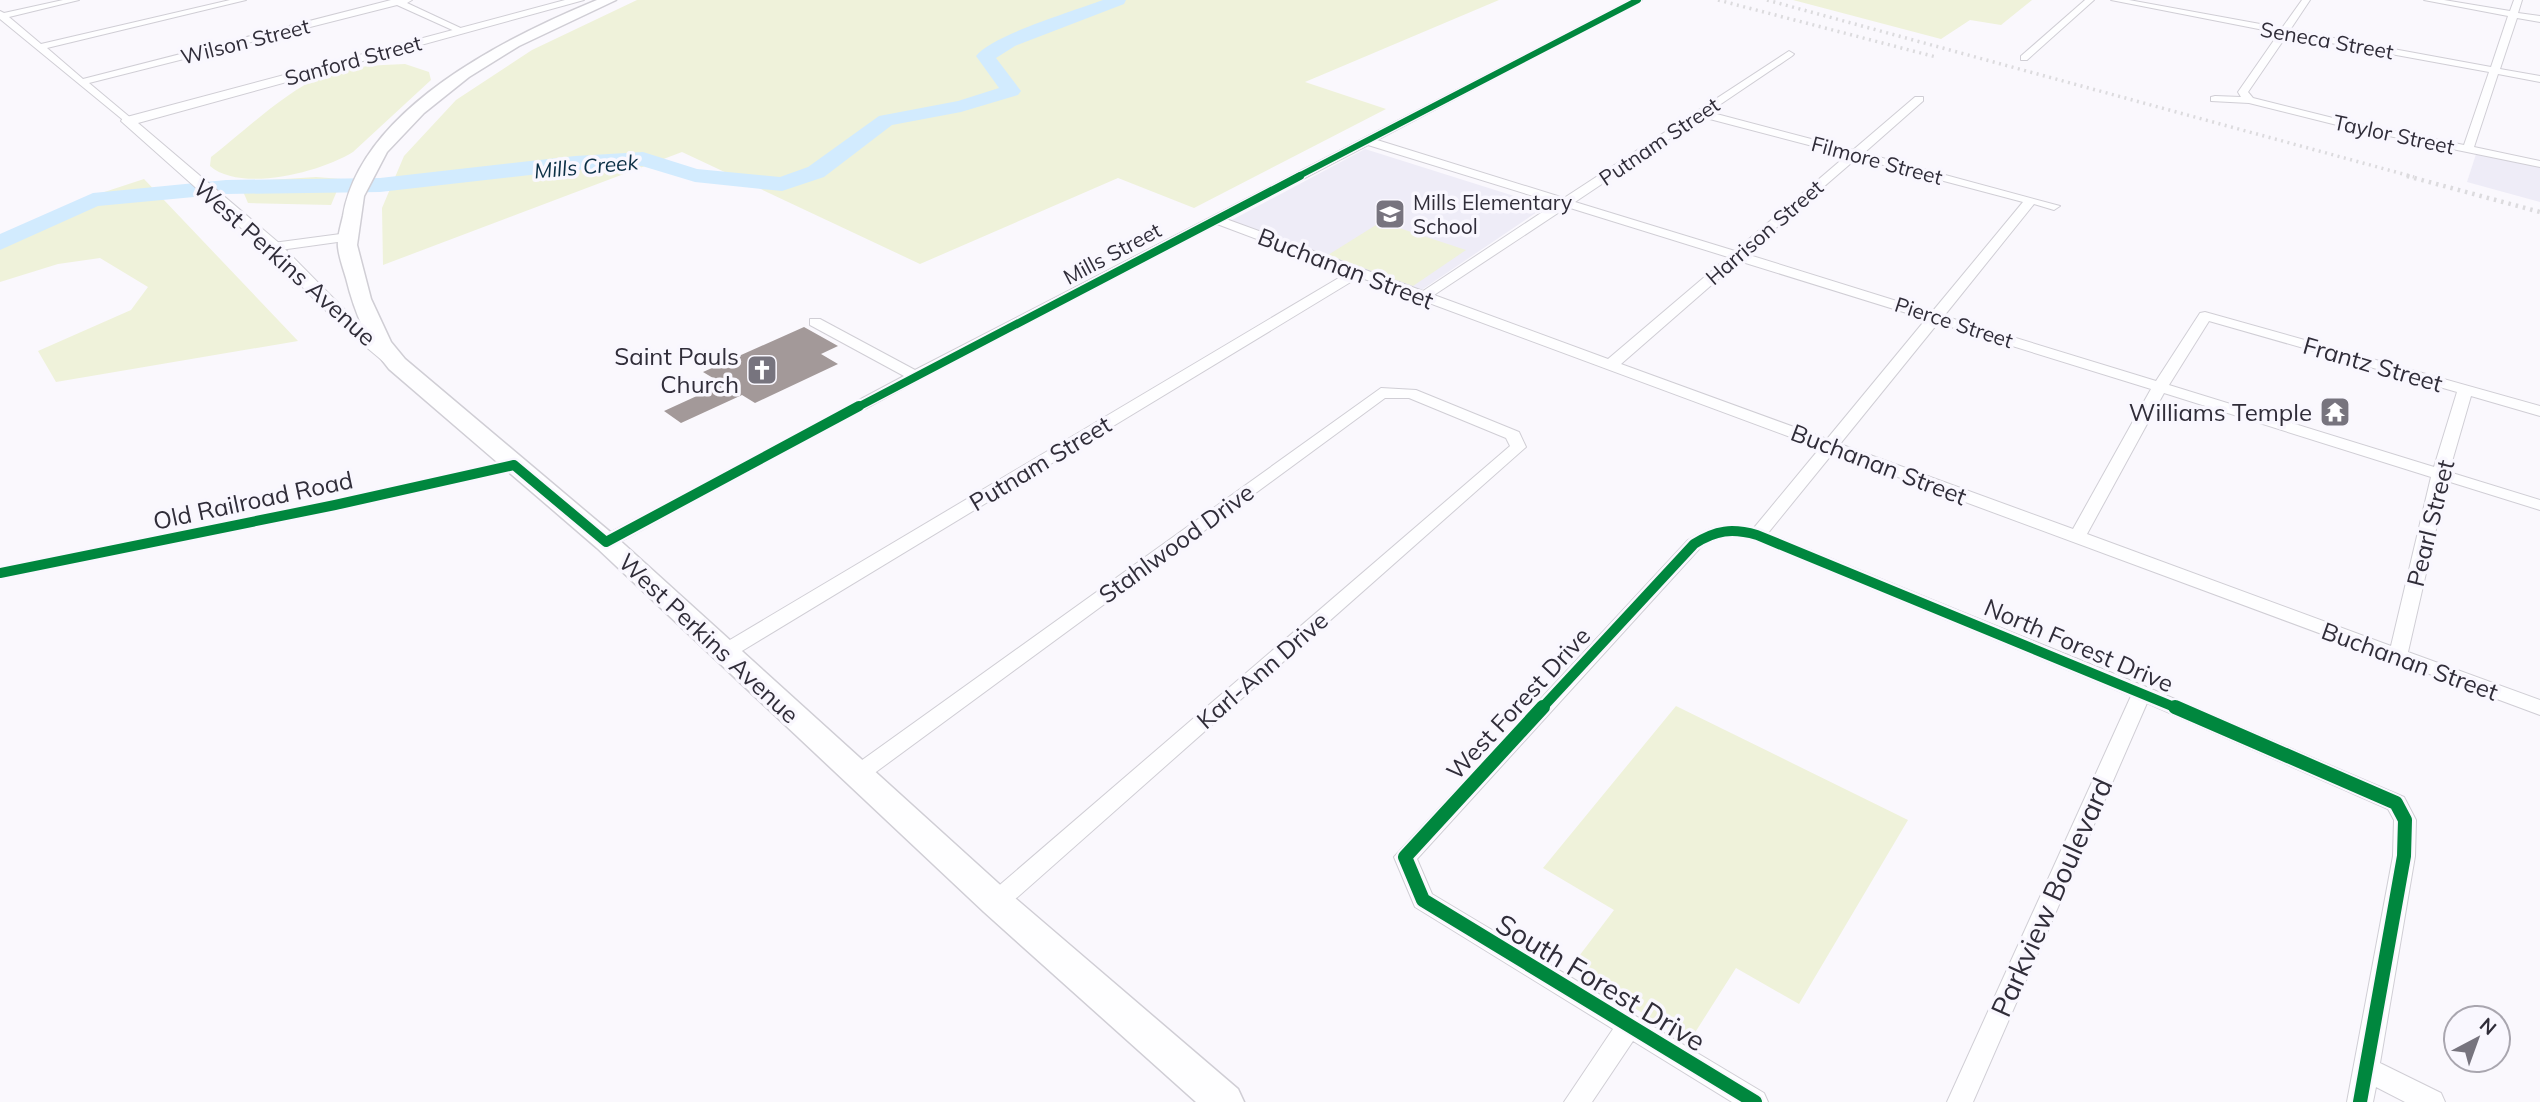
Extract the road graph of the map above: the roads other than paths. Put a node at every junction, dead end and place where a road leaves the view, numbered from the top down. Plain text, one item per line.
1 (75, 0) edge
2 (243, 0) edge
3 (578, 0) edge
4 (610, 0) edge
5 (1638, 0) edge
6 (2090, 0) edge
7 (2115, 0) edge
8 (2306, 0) edge
9 (2428, 0) edge
10 (2518, 0) edge
11 (399, 1) edge
12 (2513, 14) junction
13 (1, 15) edge
14 (2540, 19) edge
15 (463, 31) junction
16 (2283, 32) junction
17 (40, 47) junction
18 (1789, 54) dead end
19 (2024, 58) dead end
20 (2494, 71) junction
21 (2540, 79) edge
22 (82, 82) junction
23 (1919, 99) dead end
24 (2215, 99) dead end
25 (2249, 100) junction
26 (1700, 113) junction
27 (128, 121) junction
28 (1367, 141) junction
29 (2468, 149) junction
30 (1855, 154) junction
31 (2540, 164) edge
32 (359, 186) joint
33 (215, 197) joint
34 (2031, 200) junction
35 (1565, 203) junction
36 (2054, 206) dead end
37 (1217, 220) junction
38 (348, 236) junction
39 (273, 247) junction
40 (1738, 255) junction
41 (1356, 273) junction
42 (1423, 298) junction
43 (1936, 316) junction
44 (815, 322) dead end
45 (391, 358) junction
46 (1609, 366) junction
47 (915, 376) junction
48 (2159, 389) junction
49 (2465, 390) junction
50 (2540, 411) edge
51 (1513, 435) joint
52 (1831, 444) junction
53 (514, 465) junction
54 (2440, 475) junction
55 (2540, 505) edge
56 (1757, 535) junction
57 (2076, 539) junction
58 (606, 542) junction
59 (1694, 544) joint
60 (0, 573) edge
61 (725, 652) junction
62 (2398, 656) junction
63 (2142, 693) junction
64 (2540, 708) edge
65 (858, 774) junction
66 (1423, 900) joint
67 (996, 902) junction
68 (1629, 1026) junction
69 (2367, 1070) junction
70 (1224, 1102) edge
71 (1577, 1102) edge
72 (1755, 1102) edge
73 (1960, 1102) edge
74 (2360, 1102) edge
75 (2432, 1102) edge

1 - 13 street
2 - 17 street
3 - 15 street, Sanford Street
4 - 32 main road
5 - 28 street, Mills Street
6 - 19 street
7 - 16 street, Seneca Street
8 - 16 street
9 - 12 street
10 - 12 street
11 - 15 street
11 - 22 street, Wilson Street
12 - 14 street
12 - 20 street
13 - 17 street, West Perkins Avenue
15 - 27 street, Sanford Street
16 - 20 street, Seneca Street
16 - 25 street
17 - 22 street, West Perkins Avenue
18 - 26 street, Putnam Street
20 - 21 street, Seneca Street
20 - 29 street
22 - 27 street, West Perkins Avenue
23 - 30 street, Harrison Street
24 - 25 street, Taylor Street
25 - 29 street, Taylor Street
26 - 30 street, Filmore Street
26 - 35 street, Putnam Street
27 - 33 street, West Perkins Avenue
28 - 35 street, Pierce Street
28 - 37 street, Mills Street
29 - 31 street, Taylor Street
30 - 34 street, Filmore Street
30 - 40 street, Harrison Street
32 - 38 main road
33 - 39 street, West Perkins Avenue
34 - 36 street, Filmore Street
34 - 43 street
35 - 40 street, Pierce Street
35 - 42 street, Putnam Street
37 - 41 street, Buchanan Street
37 - 47 street, Mills Street
38 - 39 street
38 - 45 main road
39 - 45 street, West Perkins Avenue
40 - 43 street, Pierce Street
40 - 46 street, Harrison Street
41 - 42 street, Buchanan Street
41 - 61 street, Putnam Street
42 - 46 street, Buchanan Street
43 - 48 street, Pierce Street
43 - 52 street
44 - 47 street
45 - 53 main road, West Perkins Avenue
46 - 52 street, Buchanan Street
47 - 58 street, Mills Street
48 - 49 street, Frantz Street
48 - 54 street, Pierce Street
48 - 57 street
49 - 50 street, Frantz Street
49 - 54 street, Pearl Street
51 - 65 street, Stahlwood Drive
51 - 67 street, Karl-Ann Drive
52 - 56 street
52 - 57 street, Buchanan Street
53 - 58 main road, West Perkins Avenue
53 - 60 street, Old Railroad Road
54 - 55 street, Pierce Street
54 - 62 street, Pearl Street
56 - 59 street, North Forest Drive
56 - 63 street, North Forest Drive
57 - 62 street, Buchanan Street
58 - 61 main road, West Perkins Avenue
59 - 66 street, West Forest Drive
61 - 65 main road, West Perkins Avenue
62 - 64 street, Buchanan Street
63 - 69 street, North Forest Drive
63 - 73 street, Parkview Boulevard
65 - 67 main road, West Perkins Avenue
66 - 68 street, South Forest Drive
67 - 70 main road, West Perkins Avenue
68 - 71 street
68 - 72 street, South Forest Drive
69 - 74 street, North Forest Drive
69 - 75 street

